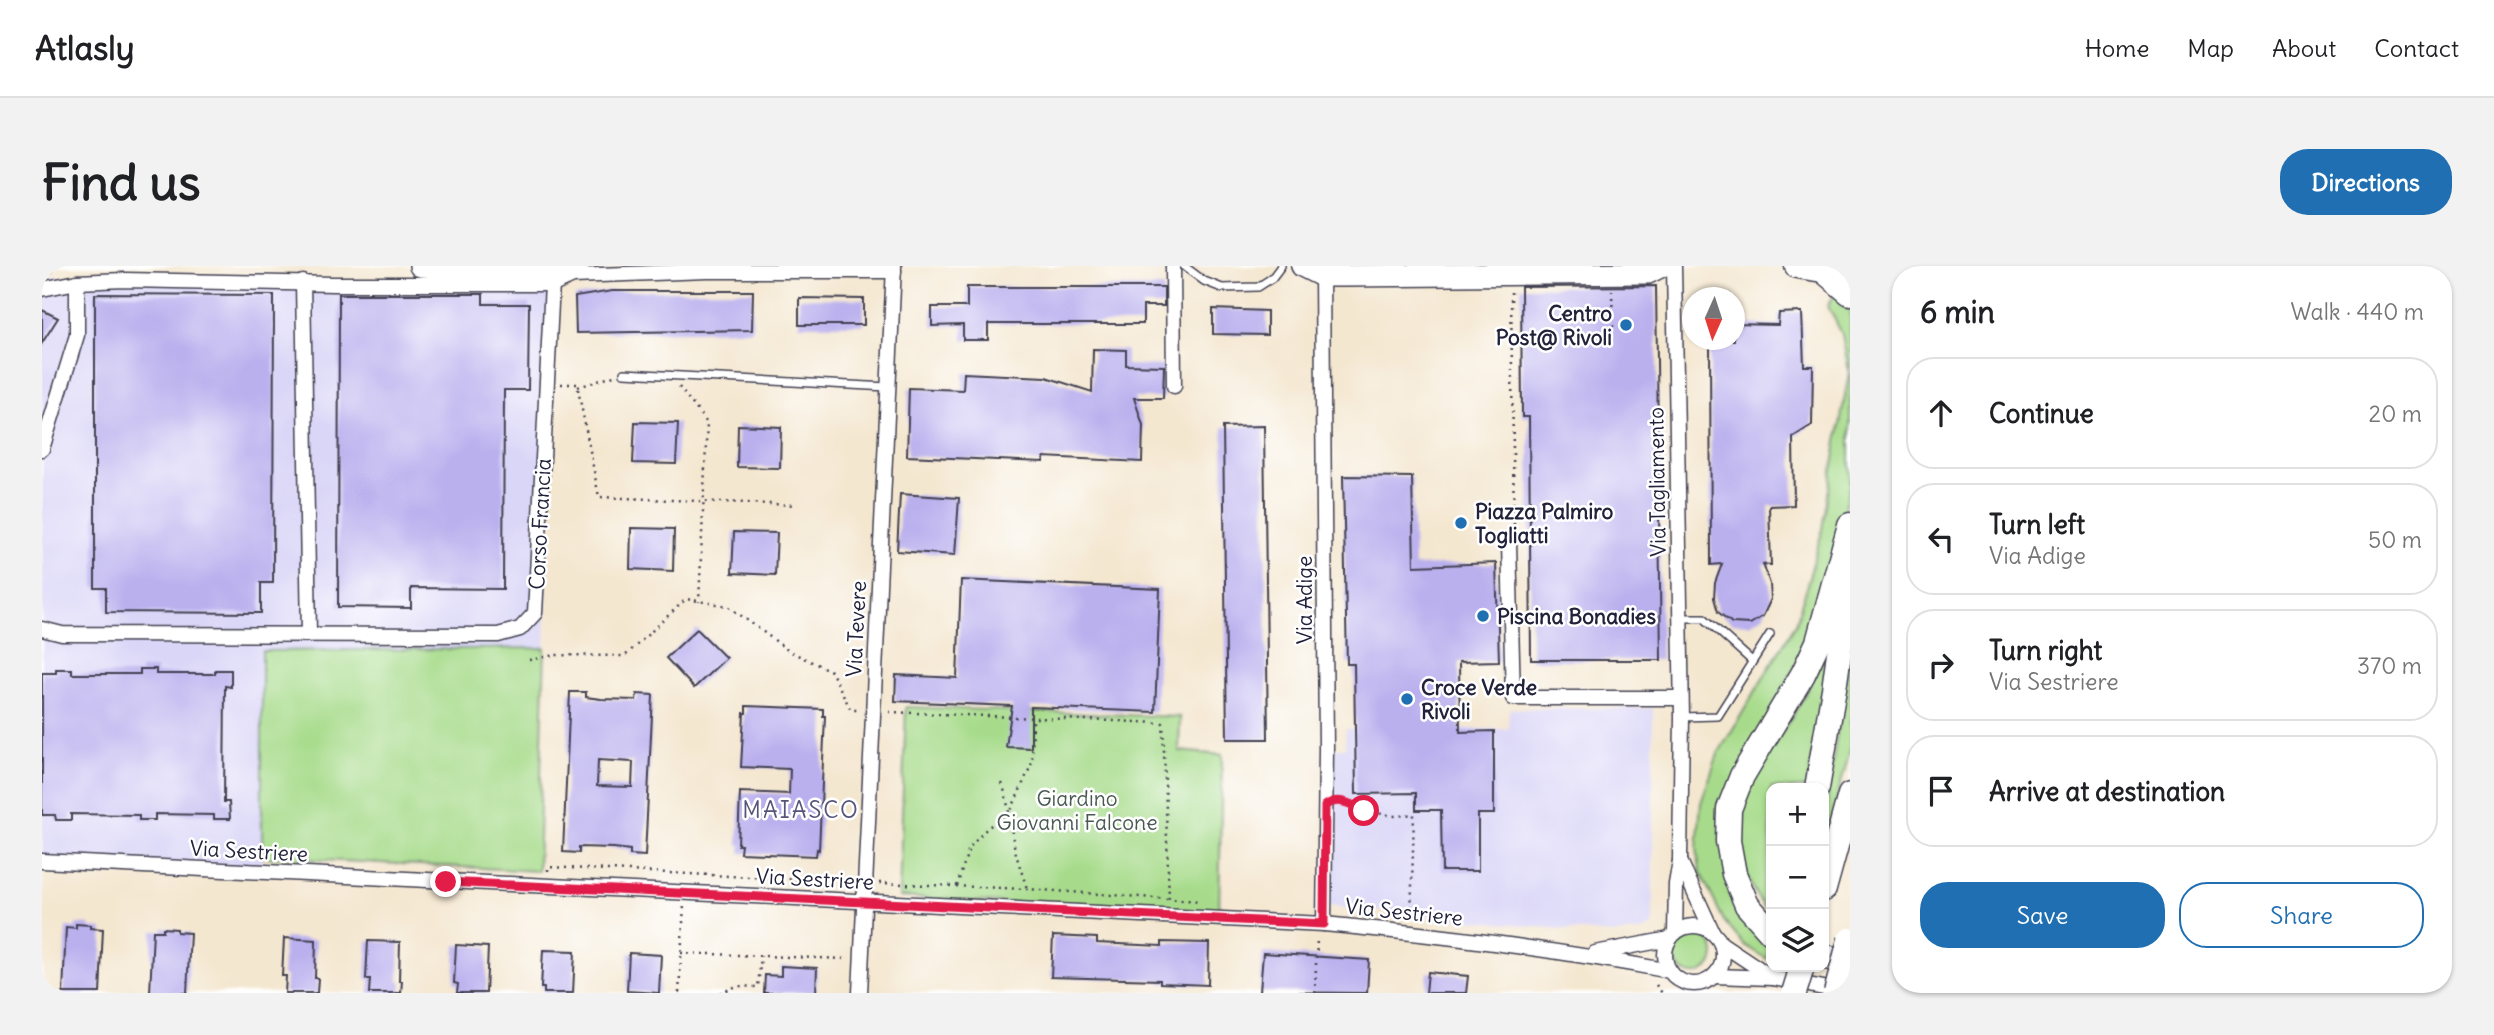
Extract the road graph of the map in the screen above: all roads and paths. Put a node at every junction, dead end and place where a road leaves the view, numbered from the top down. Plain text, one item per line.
1 (46, 266) edge
2 (420, 266) edge
3 (576, 266) edge
4 (1173, 266) edge
5 (1184, 266) edge
6 (1281, 266) edge
7 (1302, 266) edge
8 (1662, 266) edge
9 (1674, 266) edge
10 (1797, 266) edge
11 (894, 268) edge
12 (42, 270) edge
13 (1612, 273) junction
14 (1511, 275) junction
15 (1322, 276) junction
16 (77, 282) junction
17 (303, 282) junction
18 (552, 284) junction
19 (42, 289) edge
20 (1850, 293) edge
21 (1612, 329) dead end
22 (624, 373) joint
23 (670, 376) junction
24 (547, 384) junction
25 (1174, 386) dead end
26 (578, 387) junction
27 (888, 387) junction
28 (42, 449) edge
29 (704, 501) junction
30 (795, 505) dead end
31 (1850, 525) edge
32 (1512, 538) joint
33 (1850, 575) edge
34 (699, 602) junction
35 (1680, 618) junction
36 (42, 629) edge
37 (1770, 634) dead end
38 (309, 635) junction
39 (529, 660) dead end
40 (1752, 662) junction
41 (1681, 698) junction
42 (873, 711) junction
43 (1682, 717) junction
44 (1033, 718) junction
45 (1002, 783) dead end
46 (1818, 783) edge
47 (1850, 795) edge
48 (1325, 806) junction
49 (1009, 815) junction
50 (42, 861) edge
51 (1680, 861) junction
52 (1829, 871) edge
53 (957, 886) dead end
54 (1027, 889) dead end
55 (684, 894) junction
56 (1205, 902) dead end
57 (864, 903) junction
58 (1324, 924) junction
59 (1766, 926) edge
60 (1411, 932) junction
61 (1672, 936) junction
62 (1718, 939) junction
63 (1850, 940) edge
64 (681, 953) junction
65 (1316, 954) dead end
66 (1585, 954) junction
67 (761, 956) junction
68 (1829, 958) edge
69 (862, 960) junction
70 (1850, 961) edge
71 (1800, 972) edge
72 (1713, 976) junction
73 (1780, 979) edge
74 (1676, 981) edge
75 (679, 993) edge
76 (720, 993) edge
77 (860, 993) edge
78 (1315, 993) edge
79 (1794, 993) edge
80 (1836, 993) edge
81 (1848, 993) edge

1 - 12 street
2 - 3 main road
4 - 25 street
5 - 6 lane
7 - 15 main road
8 - 13 main road
9 - 35 street, Via Tagliamento
10 - 20 highway
11 - 18 street
11 - 27 street, Via Tevere
13 - 14 main road
13 - 21 path
14 - 15 main road
14 - 32 path
15 - 48 street, Via Adige
16 - 17 street
16 - 19 street
16 - 28 street
17 - 18 street
17 - 38 street
18 - 24 street, Corso Francia
22 - 23 lane
22 - 26 path
23 - 27 lane
23 - 29 path
24 - 26 path
24 - 38 street, Corso Francia
26 - 29 path
27 - 42 street, Via Tevere
29 - 30 path
29 - 34 path
31 - 59 highway
32 - 41 street
33 - 46 highway
34 - 39 path
34 - 42 path
35 - 40 lane
35 - 41 street, Via Tagliamento
36 - 38 street, Corso Francia
37 - 40 lane
40 - 43 lane
41 - 43 street, Via Tagliamento
42 - 44 path
42 - 57 street, Via Tevere
43 - 51 street, Via Tagliamento
44 - 49 path
44 - 56 path
45 - 49 path
47 - 52 highway
48 - 58 street, Via Adige
48 - 60 path
49 - 53 path
49 - 54 path
50 - 55 street, Via Sestriere
51 - 61 street, Via Tagliamento
51 - 62 street, Via Tagliamento
55 - 57 street, Via Sestriere
55 - 64 path
57 - 58 street, Via Sestriere
57 - 69 street, Via Tevere
58 - 60 street, Via Sestriere
60 - 66 street, Via Sestriere
61 - 62 street
61 - 66 street, Via Sestriere
61 - 74 street
62 - 72 street
62 - 73 street
63 - 80 highway, bridge
64 - 67 path
64 - 75 path
65 - 78 path
66 - 74 street, Via Sestriere
67 - 69 path
67 - 76 path
68 - 70 highway
69 - 77 street, Via Tevere
71 - 79 highway, bridge
72 - 73 street
72 - 74 street
73 - 81 street

